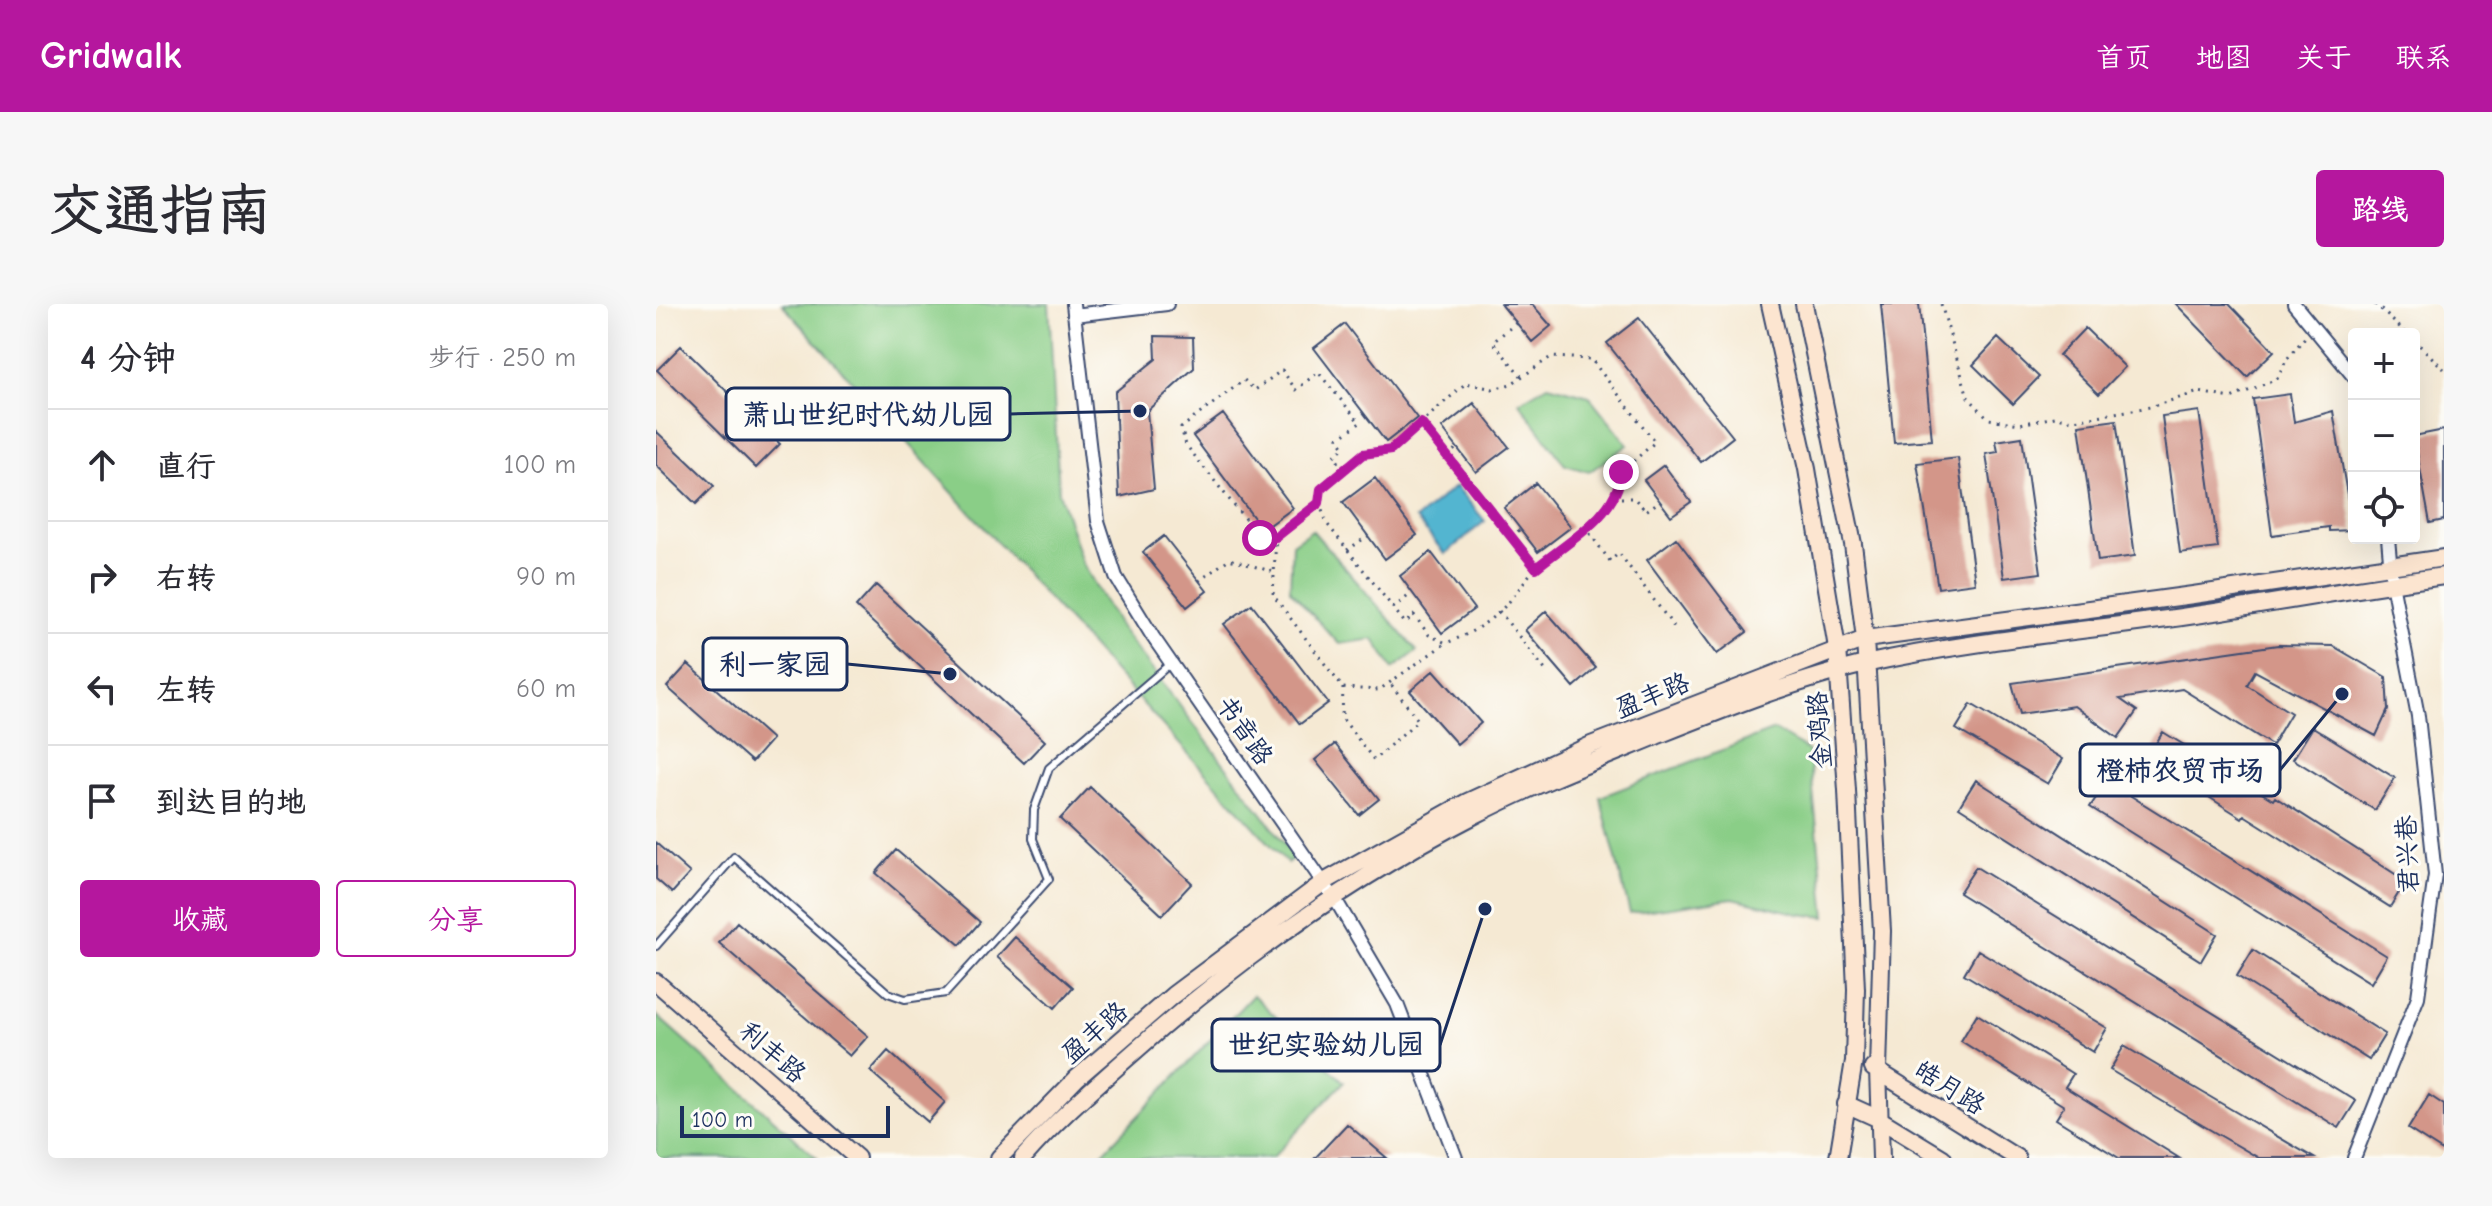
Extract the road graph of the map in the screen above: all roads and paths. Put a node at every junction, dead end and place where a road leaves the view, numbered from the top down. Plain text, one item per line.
1 (1167, 304) edge
2 (1770, 304) edge
3 (1804, 304) edge
4 (1941, 304) edge
5 (2375, 304) edge
6 (2300, 306) edge
7 (1073, 309) edge
8 (1516, 323) dead end
9 (2314, 327) junction
10 (2401, 328) edge
11 (2420, 346) edge
12 (2444, 369) edge
13 (2348, 370) edge
14 (1522, 377) junction
15 (1421, 423) junction
16 (1457, 448) dead end
17 (1447, 455) junction
18 (1345, 470) junction
19 (1613, 498) junction
20 (1660, 501) dead end
21 (1319, 503) junction
22 (1585, 527) junction
23 (1520, 529) dead end
24 (1368, 536) dead end
25 (1276, 537) junction
26 (1512, 537) junction
27 (2389, 544) edge
28 (1347, 550) junction
29 (2444, 558) edge
30 (1536, 568) junction
31 (1274, 572) junction
32 (2392, 574) junction
33 (2444, 576) edge
34 (1199, 581) dead end
35 (1412, 593) dead end
36 (1393, 608) junction
37 (1499, 611) junction
38 (1677, 631) dead end
39 (1865, 639) junction
40 (1446, 643) junction
41 (1837, 648) junction
42 (1171, 663) junction
43 (1866, 664) junction
44 (1546, 671) dead end
45 (1839, 672) junction
46 (1389, 682) junction
47 (1343, 688) junction
48 (1324, 882) junction
49 (1334, 897) junction
50 (656, 946) edge
51 (656, 982) edge
52 (1854, 1061) junction
53 (1878, 1070) junction
54 (1846, 1104) junction
55 (1879, 1119) junction
56 (857, 1158) edge
57 (999, 1158) edge
58 (1023, 1158) edge
59 (1456, 1158) edge
60 (1838, 1158) edge
61 (1881, 1158) edge
62 (1943, 1158) edge
63 (2017, 1158) edge
64 (2354, 1158) edge

1 - 7 street
2 - 41 main road, 金鸡路
3 - 39 main road, 金鸡路
4 - 9 path
5 - 10 path
6 - 9 street
7 - 42 street, 书音路
8 - 14 path
9 - 13 street
11 - 12 path
14 - 15 path
14 - 19 path
15 - 17 path
15 - 18 path
16 - 17 path
17 - 26 path
18 - 21 path
18 - 25 path
19 - 20 path
19 - 22 path
21 - 25 path
21 - 28 path
22 - 30 path
22 - 38 path
23 - 26 path
24 - 28 path
25 - 31 path
26 - 30 path
27 - 32 street, 君兴巷
28 - 36 path
29 - 32 main road, 盈丰路
30 - 37 path
31 - 34 path
31 - 47 path
32 - 33 main road, 盈丰路
32 - 39 main road, 盈丰路
32 - 43 main road, 盈丰路
32 - 64 street, 君兴巷
35 - 36 path
36 - 40 path
37 - 40 path
37 - 44 path
39 - 41 main road, 盈丰路
39 - 43 main road, 金鸡路
40 - 46 path
41 - 45 main road, 金鸡路
41 - 48 main road, 盈丰路
42 - 48 street, 书音路
42 - 50 lane
43 - 45 main road, 盈丰路
43 - 53 main road, 金鸡路
45 - 49 main road, 盈丰路
45 - 52 main road, 金鸡路
46 - 47 path
46 - 47 path
48 - 49 street, 书音路
48 - 57 main road, 盈丰路
49 - 58 main road, 盈丰路
49 - 59 street, 书音路
51 - 56 main road, 利丰路
52 - 53 main road, 皓月路
52 - 54 main road, 金鸡路
53 - 55 main road, 金鸡路
53 - 63 main road, 皓月路
54 - 55 main road
54 - 60 main road, 金鸡路
55 - 61 main road, 金鸡路
55 - 62 main road

